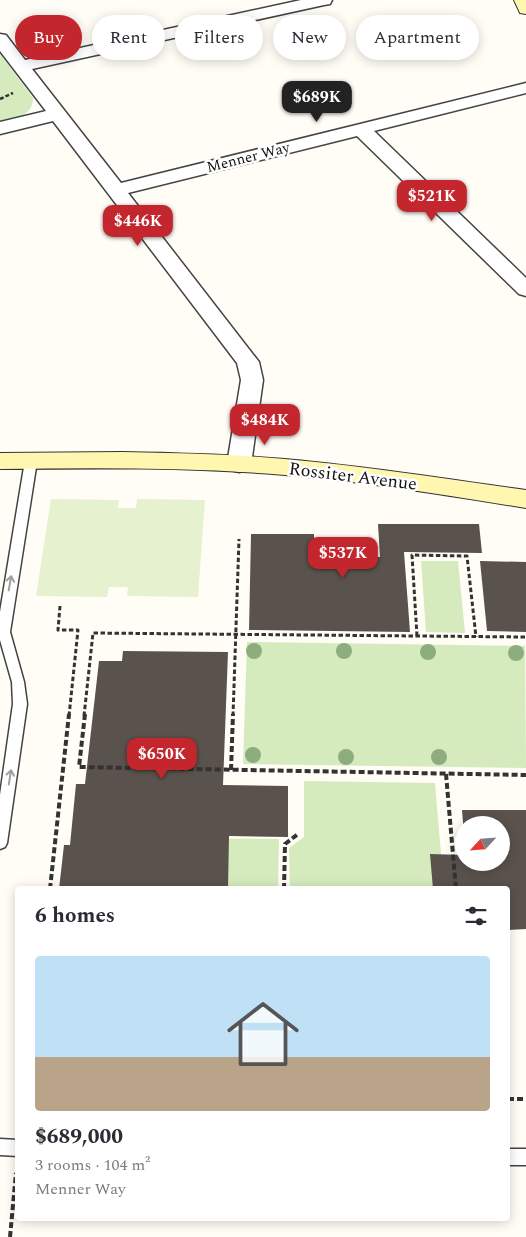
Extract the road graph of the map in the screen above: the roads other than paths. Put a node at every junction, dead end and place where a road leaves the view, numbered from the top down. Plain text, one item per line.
1 (324, 0) edge
2 (523, 0) edge
3 (526, 9) edge
4 (0, 39) edge
5 (21, 66) junction
6 (526, 88) edge
7 (58, 114) junction
8 (0, 128) edge
9 (362, 129) junction
10 (116, 190) junction
11 (526, 290) edge
12 (31, 460) junction
13 (0, 461) edge
14 (239, 464) junction
15 (526, 499) edge
16 (0, 843) edge
17 (0, 1147) edge
18 (15, 1148) edge
19 (510, 1156) edge
20 (526, 1157) edge

1 - 5 street
2 - 3 street
4 - 5 street
5 - 7 street
6 - 9 street, Menner Way
7 - 8 street
7 - 10 street
9 - 10 street, Menner Way
9 - 11 street
10 - 14 street
12 - 13 street, Rossiter Avenue
12 - 14 street, Rossiter Avenue
16 -> 12 lane
14 - 15 street, Rossiter Avenue
17 - 18 lane
19 - 20 lane

